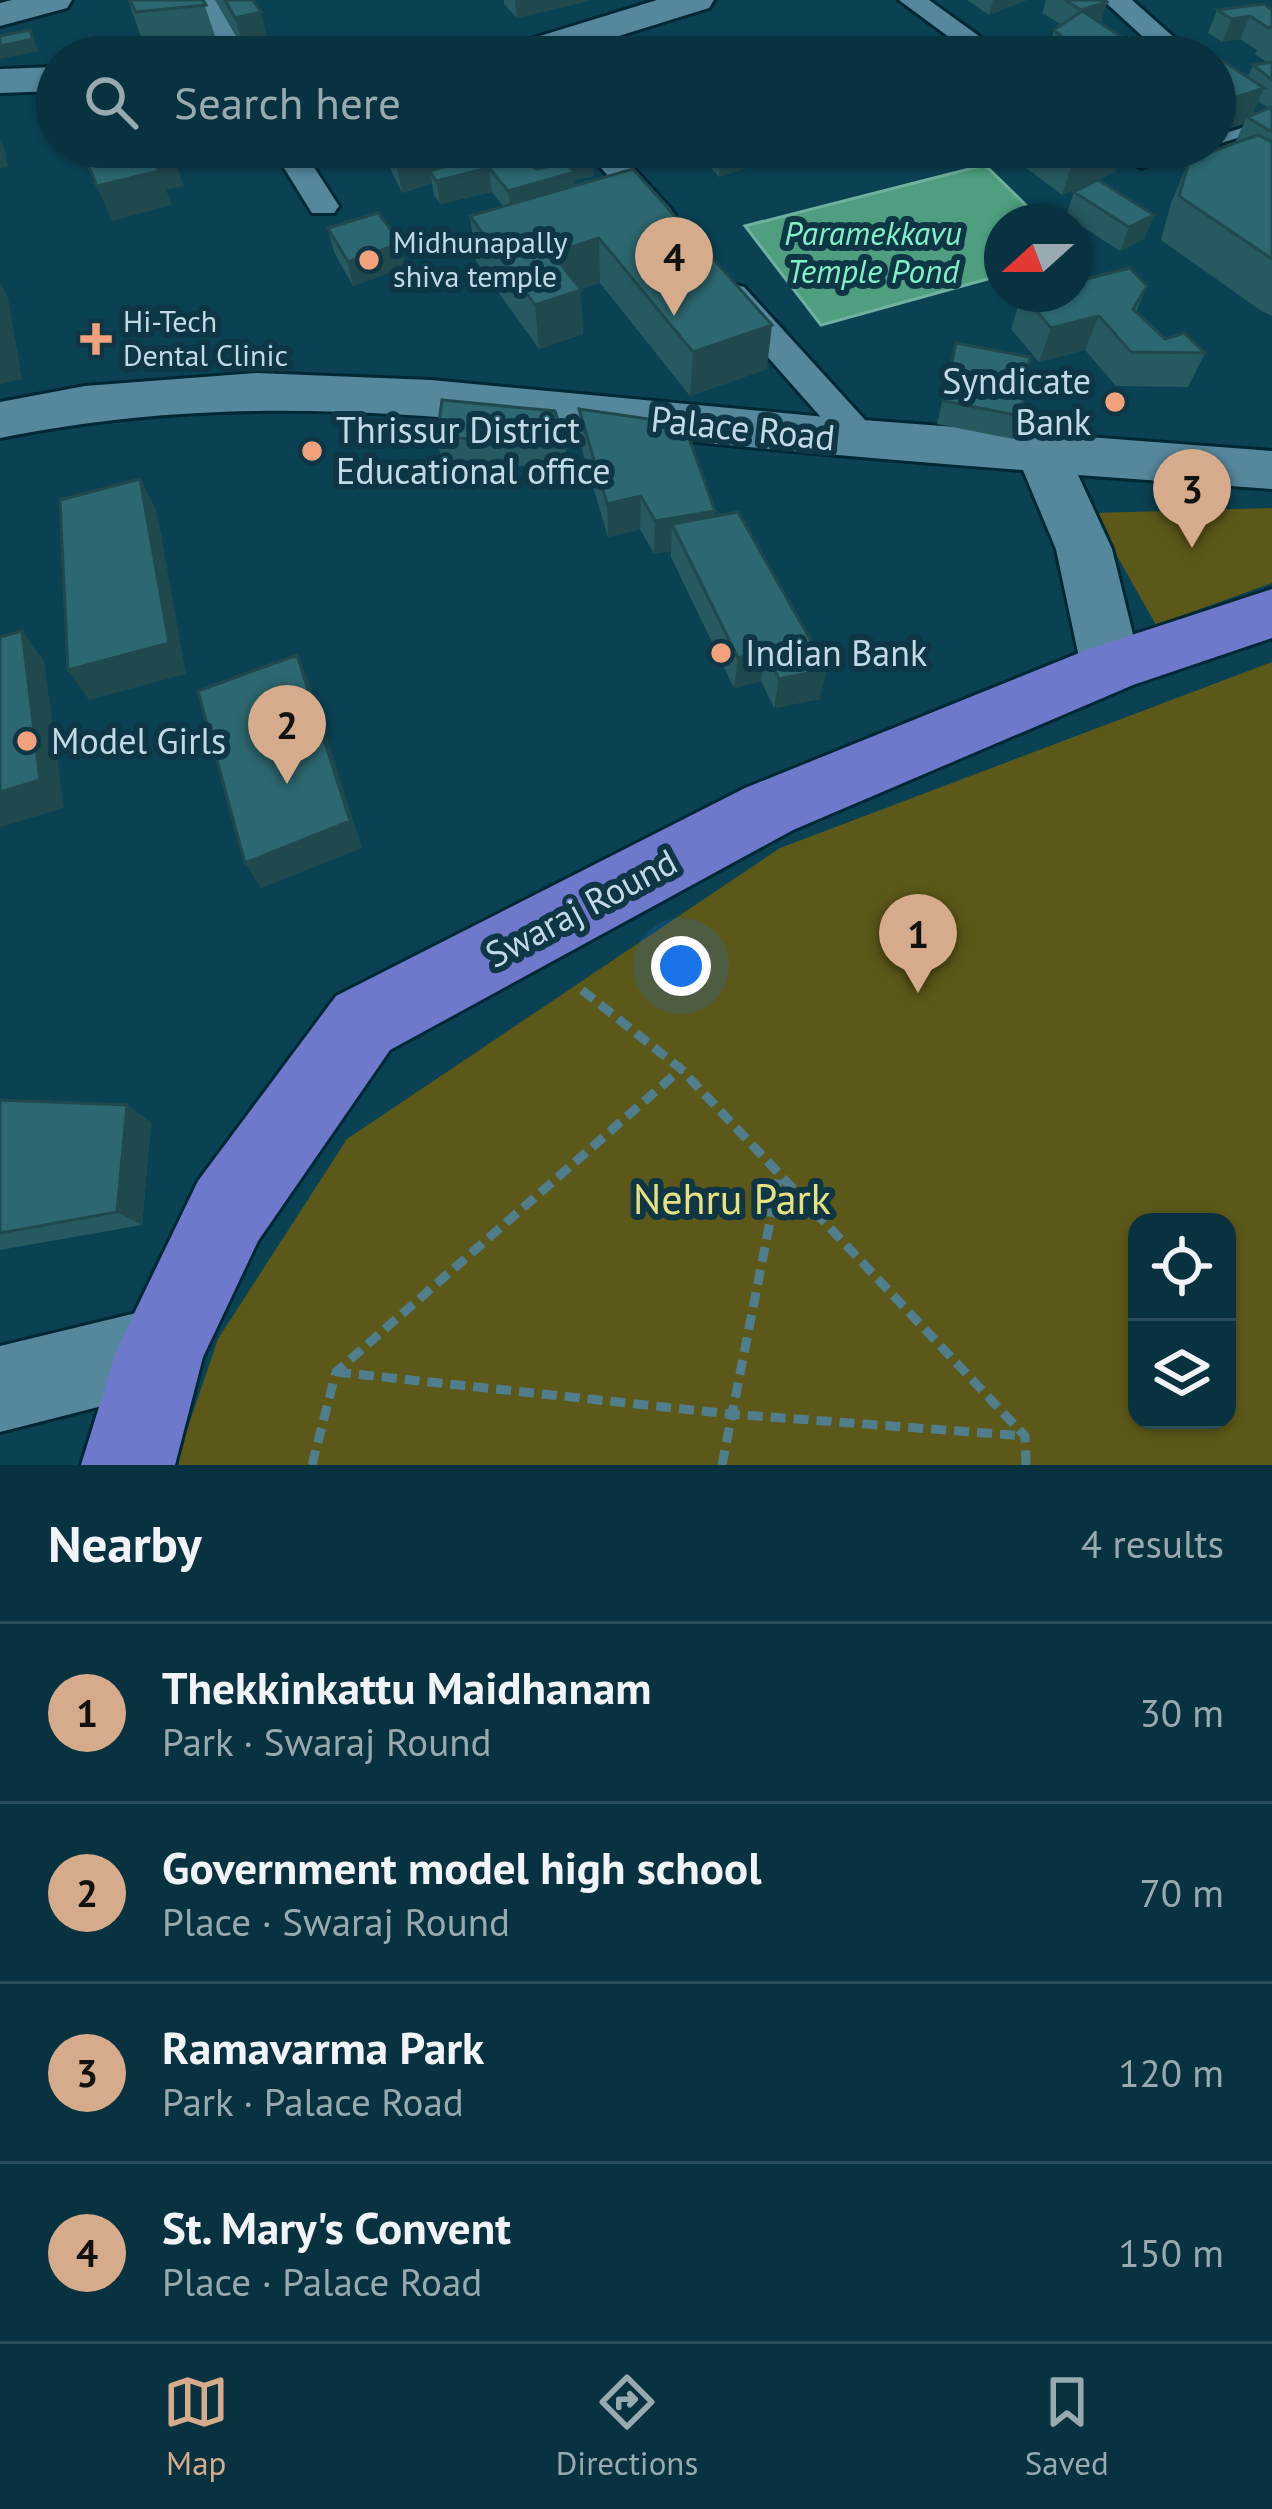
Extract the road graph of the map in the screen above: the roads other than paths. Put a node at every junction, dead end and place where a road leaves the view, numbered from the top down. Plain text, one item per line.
1 (55, 0) edge
2 (202, 0) edge
3 (696, 0) edge
4 (912, 0) edge
5 (1116, 0) edge
6 (0, 15) edge
7 (220, 36) edge
8 (574, 36) edge
9 (964, 36) edge
10 (1158, 36) edge
11 (36, 80) edge
12 (0, 81) edge
13 (1240, 102) edge
14 (1272, 123) edge
15 (1236, 134) edge
16 (299, 168) edge
17 (617, 168) edge
18 (323, 206) dead end
19 (676, 233) edge
20 (707, 268) edge
21 (0, 420) edge
22 (862, 440) junction
23 (1042, 453) junction
24 (1272, 470) edge
25 (1272, 613) edge
26 (1111, 667) junction
27 (160, 1349) junction
28 (0, 1389) edge
29 (128, 1465) edge

1 - 6 main road
2 - 7 main road
3 - 8 main road
4 - 9 street
5 - 10 street
11 - 12 main road
13 - 14 street
14 - 15 lane
16 - 18 street
17 - 19 street
20 - 22 street
21 - 22 main road, Palace Road
22 - 23 main road, Palace Road
23 - 24 main road, Palace Road
23 - 26 main road
25 - 26 main road, Swaraj Round
26 - 27 main road, Swaraj Round
27 - 28 main road
27 - 29 main road, Swaraj Round

